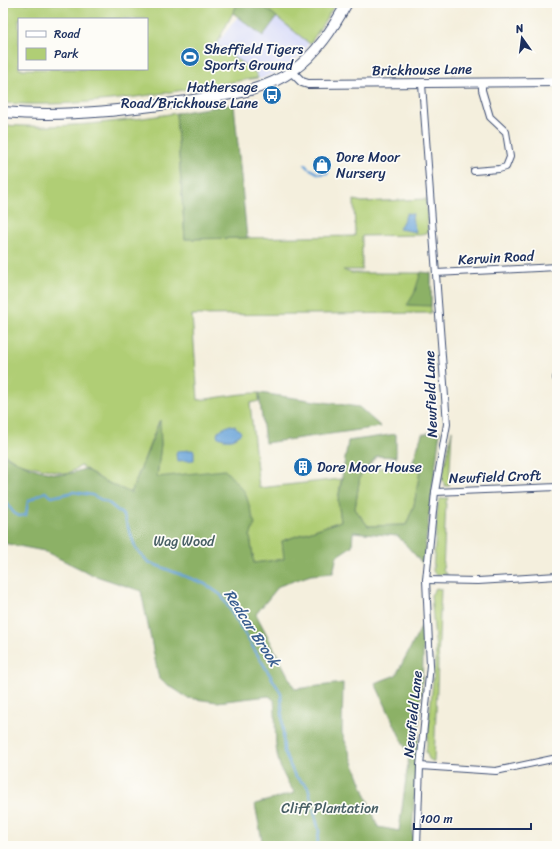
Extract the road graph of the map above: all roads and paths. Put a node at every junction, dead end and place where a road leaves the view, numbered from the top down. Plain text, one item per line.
1 (347, 3) edge
2 (292, 72) junction
3 (482, 82) junction
4 (557, 82) edge
5 (422, 84) junction
6 (3, 112) edge
7 (474, 171) dead end
8 (557, 267) edge
9 (436, 273) junction
10 (557, 486) edge
11 (435, 492) junction
12 (557, 576) edge
13 (426, 580) junction
14 (557, 758) edge
15 (420, 766) junction
16 (418, 846) edge

1 - 2 main road
2 - 5 street, Brickhouse Lane
2 - 6 main road
3 - 4 street, Brickhouse Lane
3 - 5 street, Brickhouse Lane
3 - 7 street
5 - 9 street, Newfield Lane
8 - 9 street, Kerwin Road
9 - 11 street, Newfield Lane
10 - 11 street, Newfield Croft
11 - 13 street, Newfield Lane
12 - 13 street
13 - 15 street, Newfield Lane
14 - 15 street
15 - 16 street, Newfield Lane

